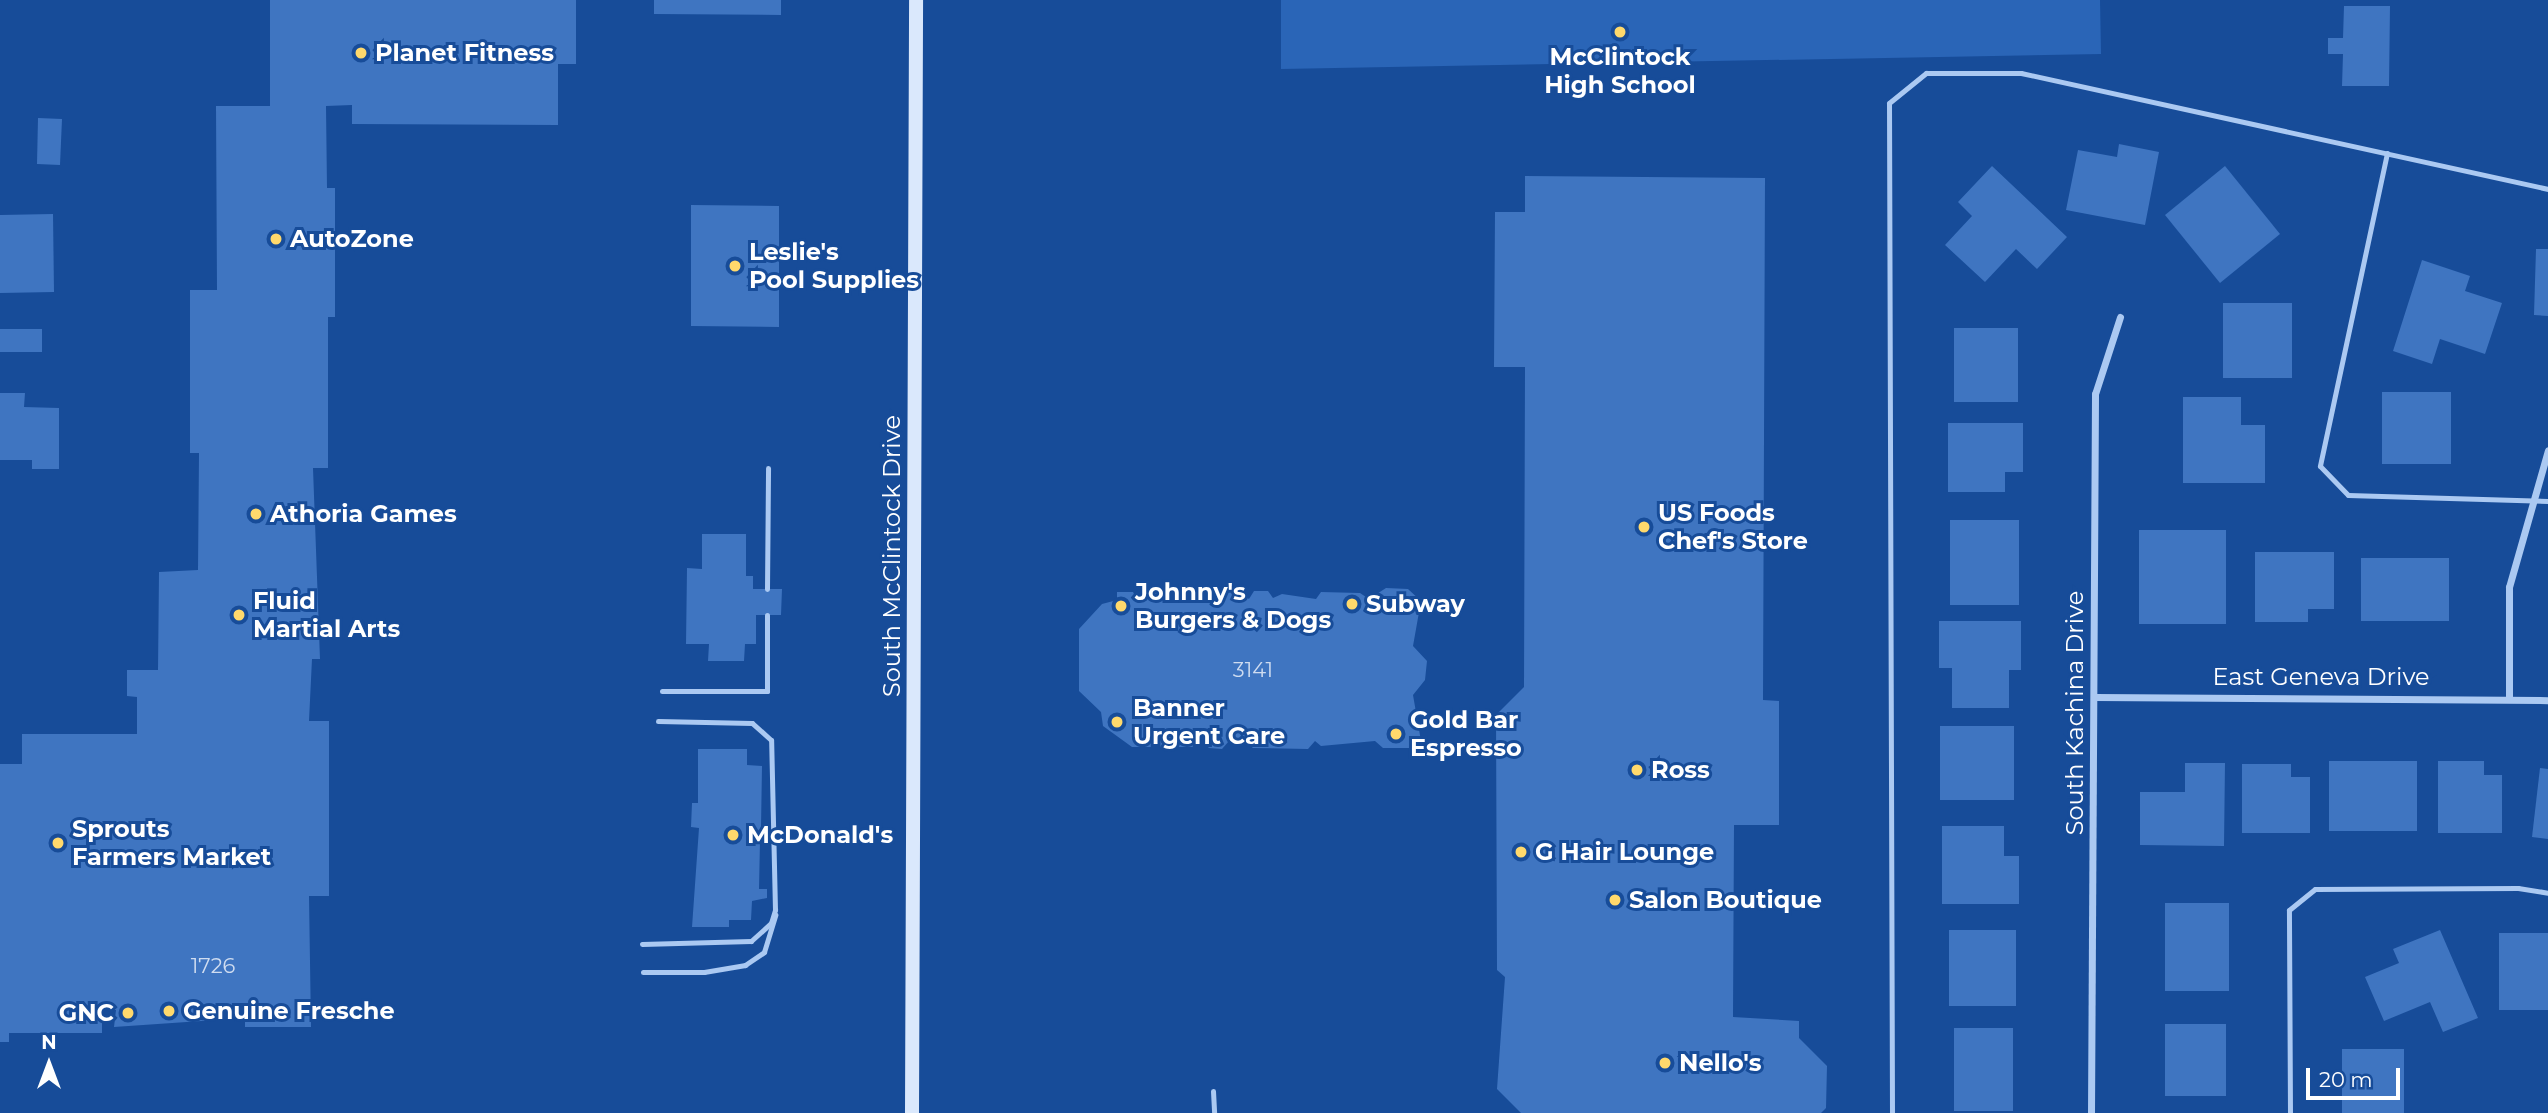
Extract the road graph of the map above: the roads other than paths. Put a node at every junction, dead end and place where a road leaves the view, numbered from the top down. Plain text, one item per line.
1 (916, 0) edge
2 (2387, 153) junction
3 (2548, 189) edge
4 (2120, 317) dead end
5 (2548, 450) edge
6 (768, 468) dead end
7 (2532, 500) junction
8 (2548, 501) edge
9 (767, 589) dead end
10 (767, 615) dead end
11 (662, 691) dead end
12 (2095, 696) junction
13 (2510, 696) junction
14 (2548, 699) edge
15 (658, 721) dead end
16 (2548, 893) edge
17 (775, 910) junction
18 (642, 944) dead end
19 (643, 972) dead end
20 (1213, 1091) dead end
21 (912, 1113) edge
22 (1214, 1113) edge
23 (1892, 1113) edge
24 (2091, 1113) edge
25 (2290, 1113) edge

1 - 21 main road, South McClintock Drive
2 - 3 lane
2 - 7 lane
2 - 23 lane
4 - 12 street, South Kachina Drive
5 - 7 street
6 - 9 lane
7 - 8 lane
7 - 13 street
10 - 11 lane
12 - 13 street, East Geneva Drive
12 - 24 street, South Kachina Drive
13 - 14 street, East Geneva Drive
15 - 17 lane
16 - 25 lane
17 - 18 lane
17 - 19 lane
20 - 22 lane

